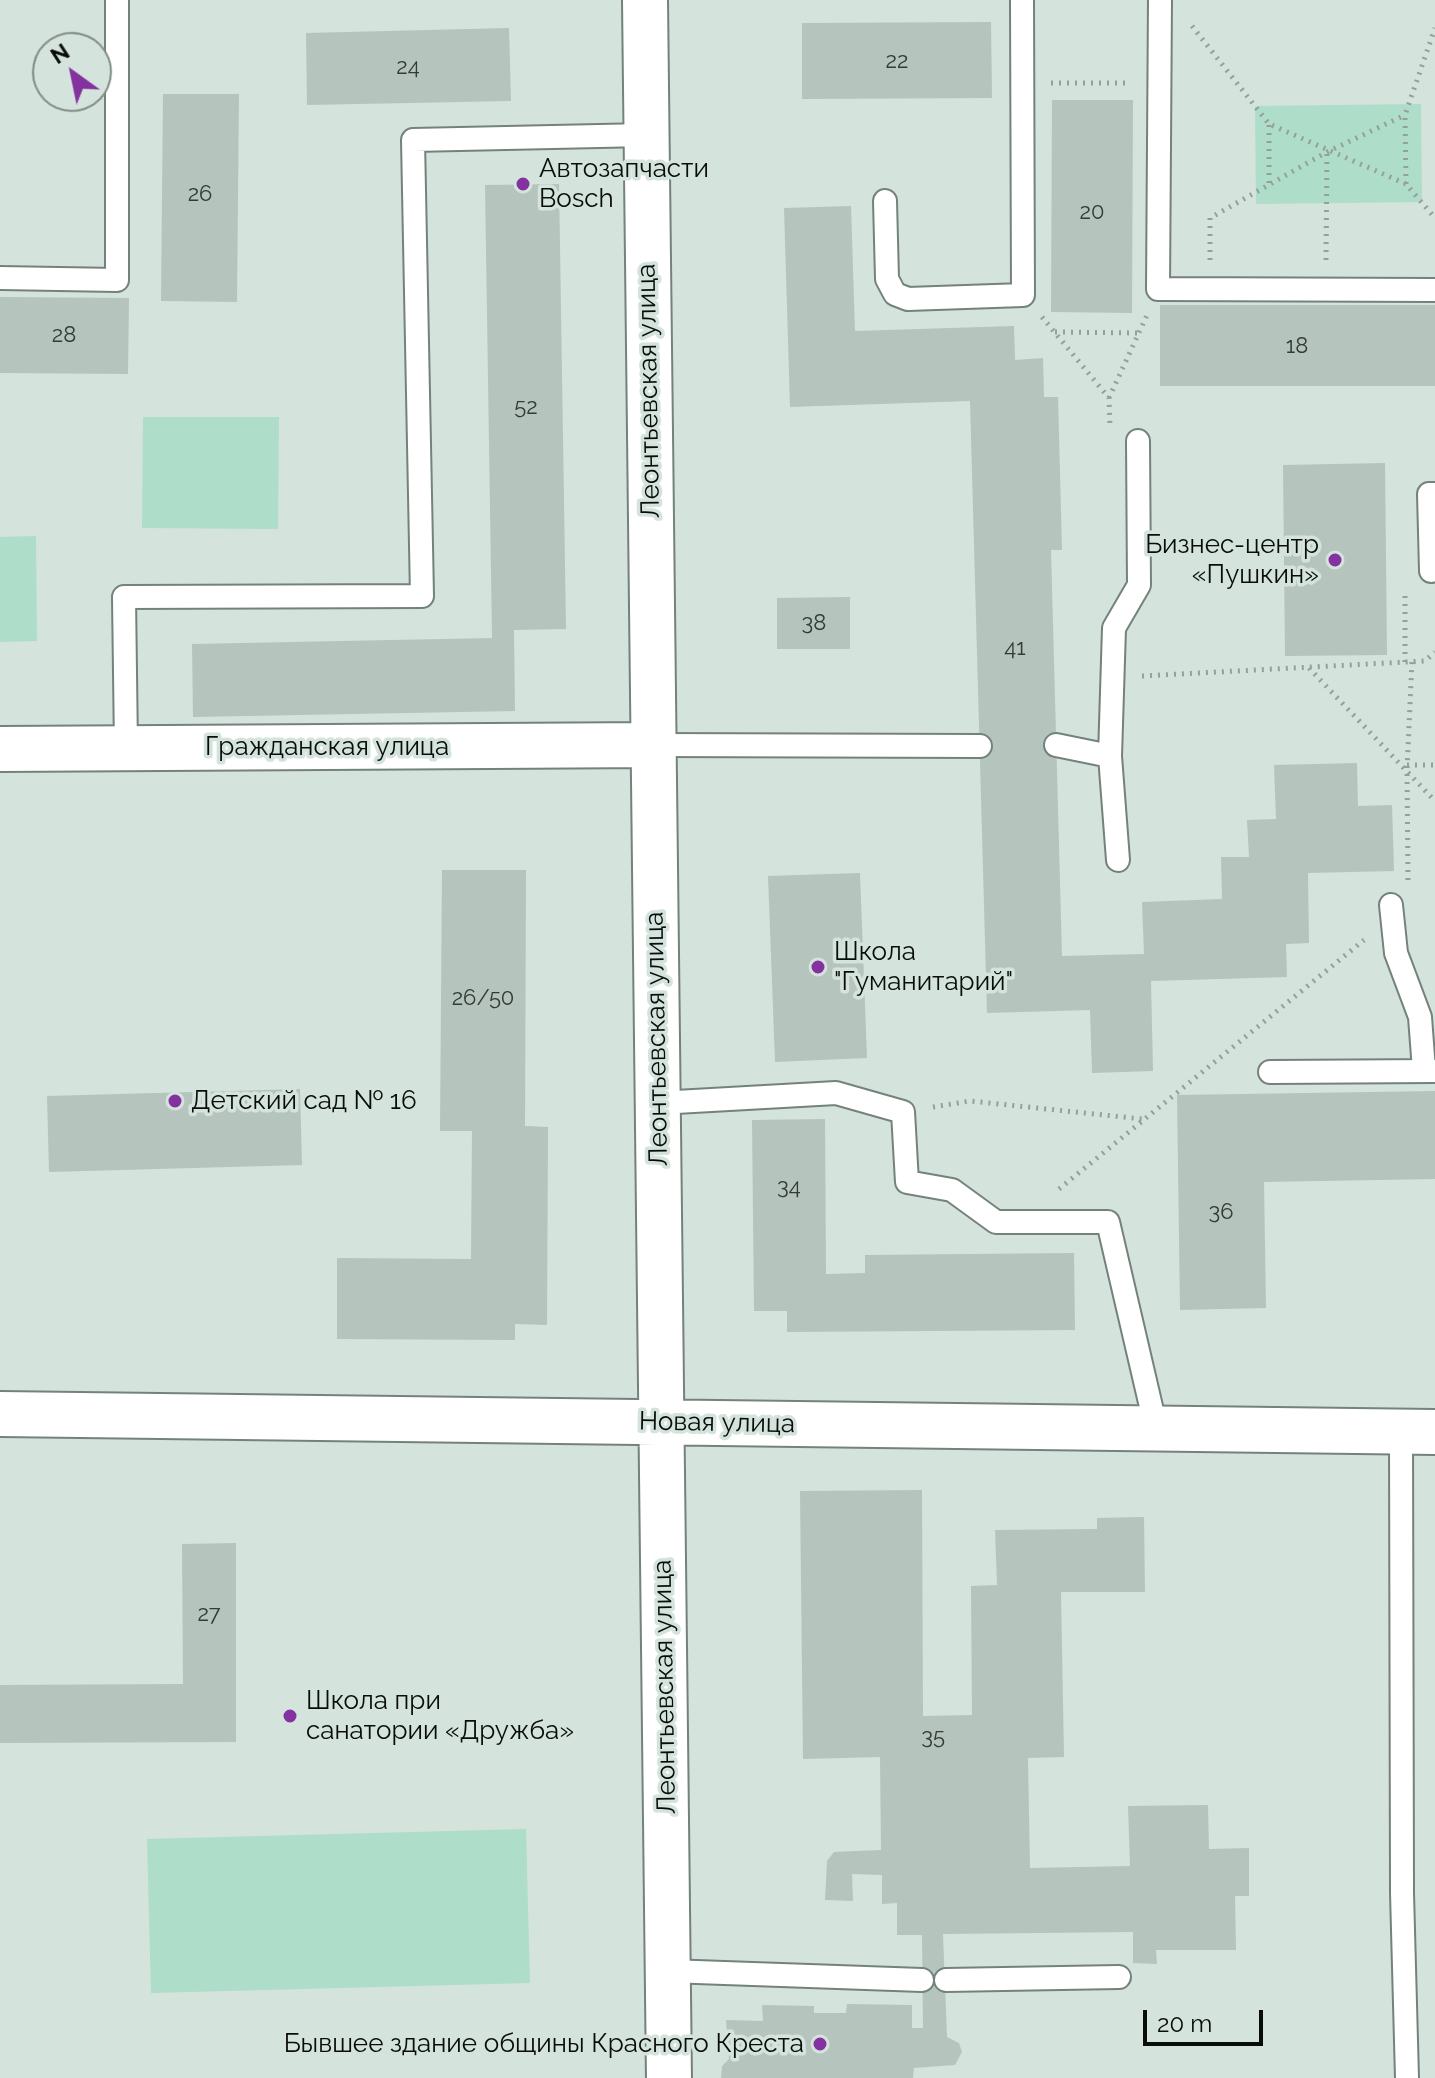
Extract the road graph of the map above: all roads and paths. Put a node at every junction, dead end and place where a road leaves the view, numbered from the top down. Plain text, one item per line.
1 (117, 0) edge
2 (645, 0) edge
3 (1022, 0) edge
4 (1160, 0) edge
5 (1191, 25) dead end
6 (1435, 28) edge
7 (1022, 83) junction
8 (1160, 83) junction
9 (1405, 115) junction
10 (1269, 124) junction
11 (646, 135) junction
12 (1327, 152) junction
13 (1269, 183) junction
14 (1406, 184) junction
15 (885, 201) dead end
16 (1435, 218) edge
17 (0, 278) edge
18 (1158, 289) junction
19 (1210, 289) junction
20 (1326, 289) junction
21 (1435, 290) edge
22 (1023, 295) junction
23 (1054, 332) junction
24 (1139, 333) junction
25 (1109, 398) junction
26 (1138, 441) dead end
27 (1138, 465) junction
28 (1435, 494) edge
29 (1431, 571) joint
30 (1435, 652) edge
31 (1408, 662) junction
32 (1308, 667) junction
33 (1113, 678) junction
34 (653, 745) junction
35 (1056, 745) dead end
36 (980, 746) dead end
37 (126, 748) junction
38 (0, 749) edge
39 (1110, 756) junction
40 (1435, 765) edge
41 (1407, 768) junction
42 (1435, 801) edge
43 (1118, 860) dead end
44 (1392, 911) junction
45 (1429, 1070) edge
46 (1270, 1072) dead end
47 (658, 1103) junction
48 (903, 1112) junction
49 (1143, 1120) junction
50 (1051, 1222) junction
51 (0, 1414) edge
52 (661, 1423) junction
53 (1156, 1428) junction
54 (1418, 1432) edge
55 (668, 1971) junction
56 (1119, 1977) dead end
57 (922, 1980) dead end
58 (946, 1980) dead end
59 (646, 2078) edge
60 (669, 2078) edge
61 (1407, 2078) edge

1 - 17 lane
2 - 11 street, Леонтьевская улица
3 - 7 lane
4 - 8 lane
5 - 10 path
6 - 9 path
7 - 8 path
7 - 22 lane
8 - 18 lane
9 - 12 path
9 - 14 path
10 - 12 path
10 - 13 path
11 - 34 street, Леонтьевская улица
11 - 37 lane
12 - 13 path
12 - 14 path
12 - 20 path
13 - 19 path
14 - 16 path
15 - 22 lane
18 - 19 lane
18 - 24 path
19 - 20 lane
20 - 21 lane
22 - 23 path
23 - 24 path
23 - 25 path
24 - 25 path
25 - 27 path
26 - 27 lane
27 - 33 lane
28 - 29 lane
29 - 31 path
30 - 31 path
31 - 32 path
31 - 41 path
32 - 33 path
32 - 41 path
33 - 39 lane
34 - 36 lane
34 - 37 street, Гражданская улица
34 - 47 street, Леонтьевская улица
35 - 39 lane
37 - 38 street, Гражданская улица
39 - 43 lane
40 - 41 path
41 - 42 path
41 - 44 path
44 - 45 lane
44 - 49 path
45 - 46 lane
47 - 48 lane
47 - 52 street, Леонтьевская улица
48 - 49 path
48 - 50 lane
49 - 50 path
50 - 53 lane
51 - 52 street, Новая улица
52 - 53 street, Новая улица
52 - 55 street, Леонтьевская улица
53 - 54 street, Новая улица
54 - 61 lane
55 - 57 lane
55 - 60 street, Леонтьевская улица
56 - 58 lane
59 - 60 lane

